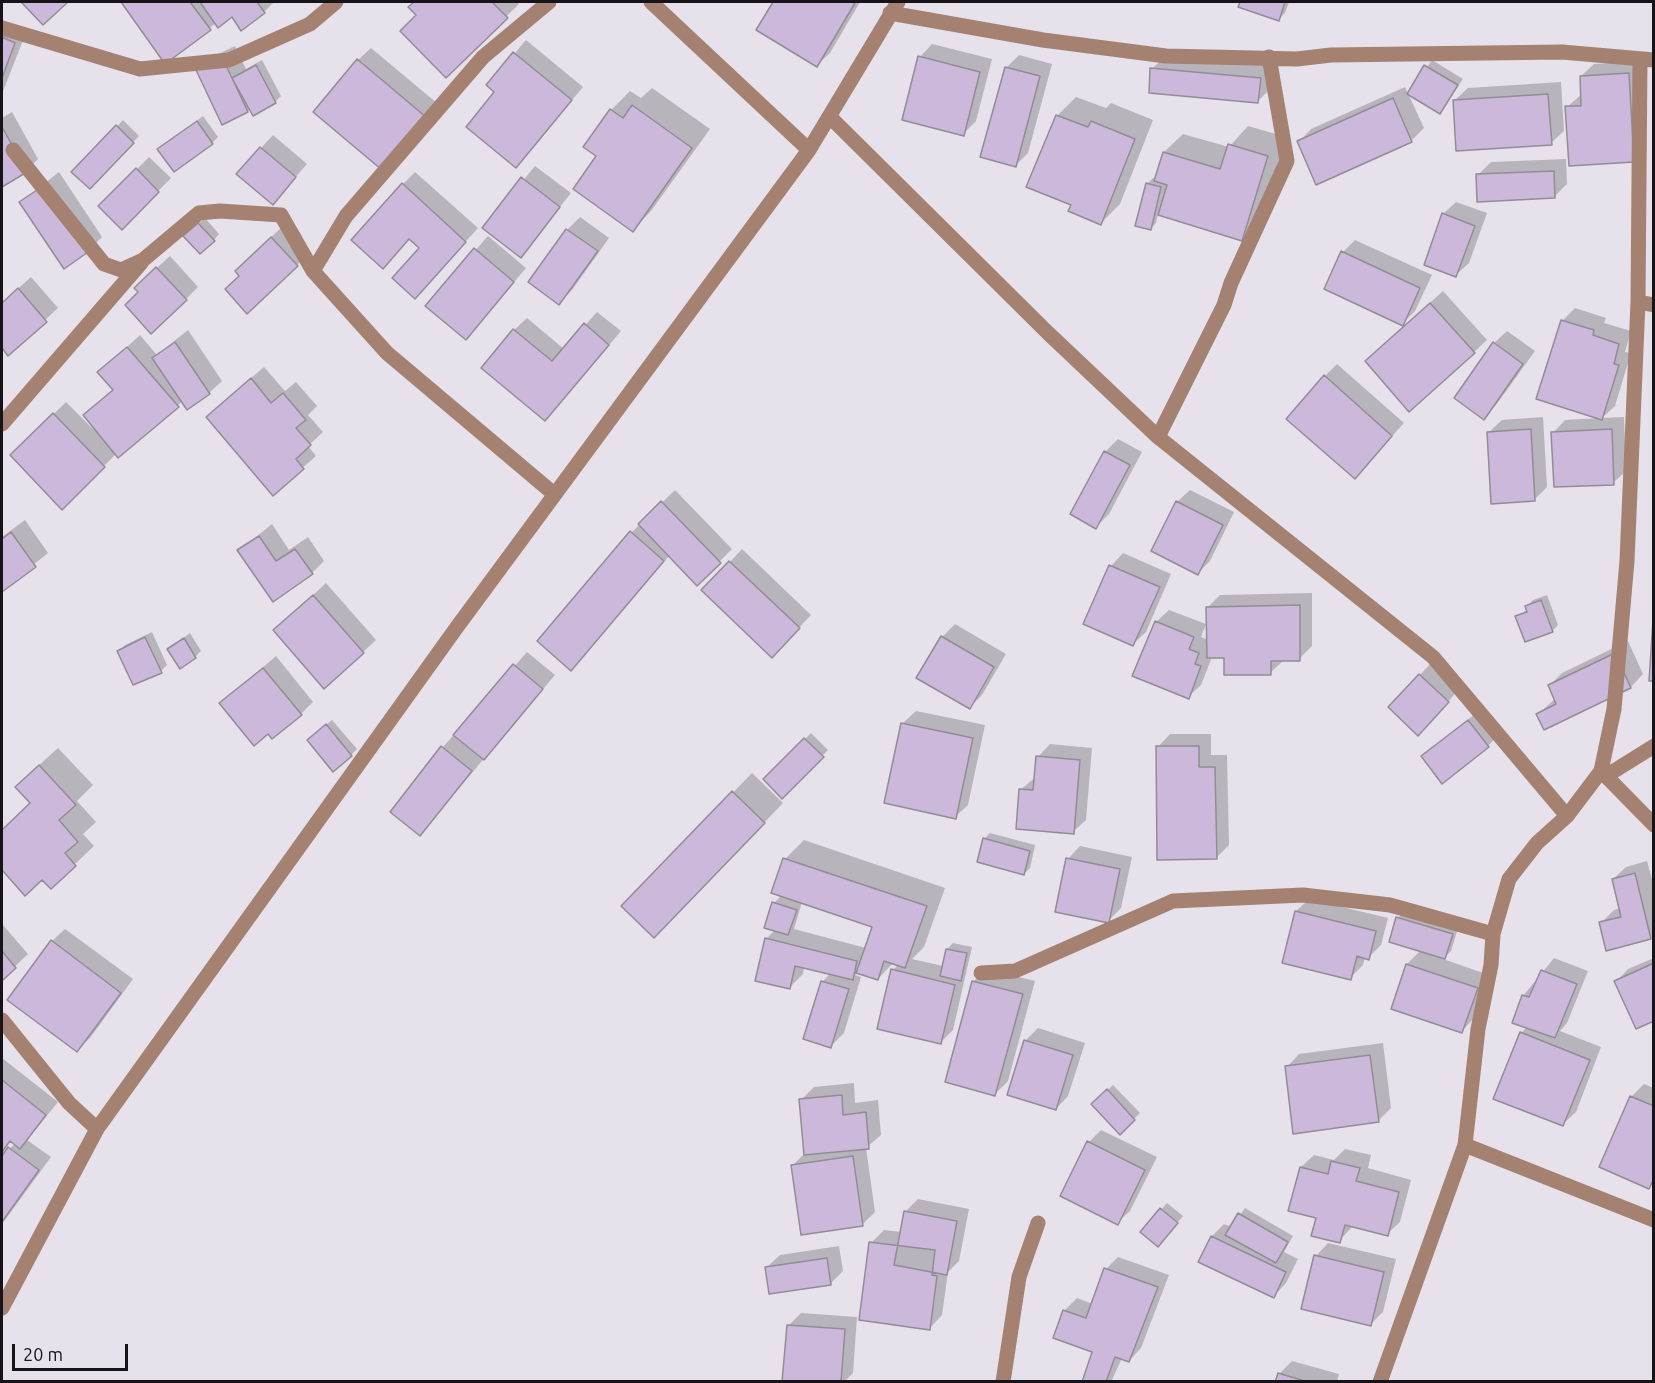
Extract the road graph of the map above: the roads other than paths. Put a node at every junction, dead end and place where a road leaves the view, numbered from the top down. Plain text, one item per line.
1 (336, 2) edge
2 (549, 2) edge
3 (651, 2) edge
4 (894, 7) edge
5 (2, 28) edge
6 (1269, 57) junction
7 (1647, 59) edge
8 (830, 117) junction
9 (13, 150) dead end
10 (809, 150) junction
11 (143, 260) junction
12 (313, 271) junction
13 (1638, 302) junction
14 (1653, 305) edge
15 (2, 424) edge
16 (1158, 437) junction
17 (554, 494) junction
18 (1653, 746) edge
19 (1604, 774) junction
20 (1567, 816) junction
21 (1653, 825) edge
22 (1493, 934) junction
23 (981, 974) dead end
24 (2, 1020) edge
25 (97, 1129) junction
26 (1465, 1145) junction
27 (1653, 1220) edge
28 (1038, 1223) dead end
29 (2, 1308) edge
30 (1003, 1382) edge
31 (1380, 1382) edge

1 - 5 street
2 - 12 street
3 - 10 street
4 - 6 street
4 - 8 street
6 - 7 street
6 - 16 street
7 - 13 street
8 - 10 street
8 - 16 street
9 - 11 street
10 - 17 street
11 - 12 street
11 - 15 street
12 - 17 street
13 - 14 street
13 - 19 street
16 - 20 street
17 - 25 street
18 - 19 street
19 - 20 street
19 - 21 street
20 - 22 street
22 - 23 street
22 - 26 street
24 - 25 street
25 - 29 street
26 - 27 street
26 - 31 street
28 - 30 street

